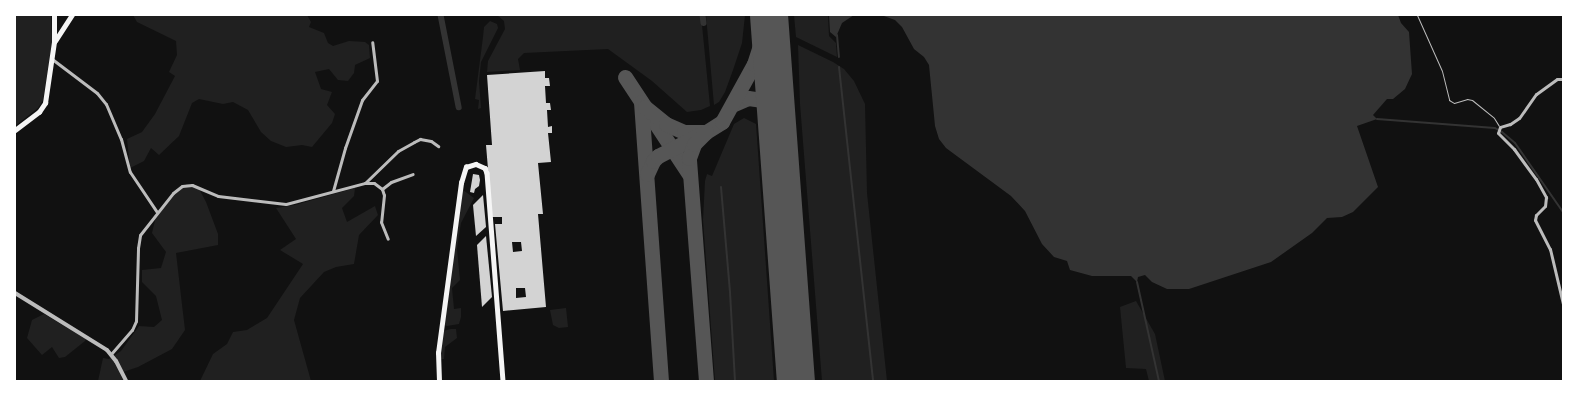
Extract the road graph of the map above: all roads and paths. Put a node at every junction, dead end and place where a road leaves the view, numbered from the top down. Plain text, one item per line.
1 (54, 15) edge
2 (72, 15) edge
3 (1417, 15) edge
4 (54, 42) junction
5 (372, 42) dead end
6 (52, 59) junction
7 (1563, 79) edge
8 (1499, 129) junction
9 (15, 130) edge
10 (438, 146) dead end
11 (413, 174) dead end
12 (364, 183) junction
13 (382, 189) junction
14 (333, 192) junction
15 (157, 212) junction
16 (388, 239) dead end
17 (15, 293) edge
18 (1563, 304) edge
19 (111, 354) junction
20 (126, 381) edge
21 (439, 381) edge
22 (503, 381) edge

1 - 4 main road
2 - 4 main road
3 - 8 lane
4 - 6 main road
5 - 14 street
6 - 9 main road
6 - 15 street
7 - 8 street
8 - 18 street
10 - 12 street
11 - 13 street
12 - 13 street
12 - 14 street
13 - 16 street
14 - 15 street
15 - 19 street
17 - 19 street
19 - 20 street
21 - 22 main road

